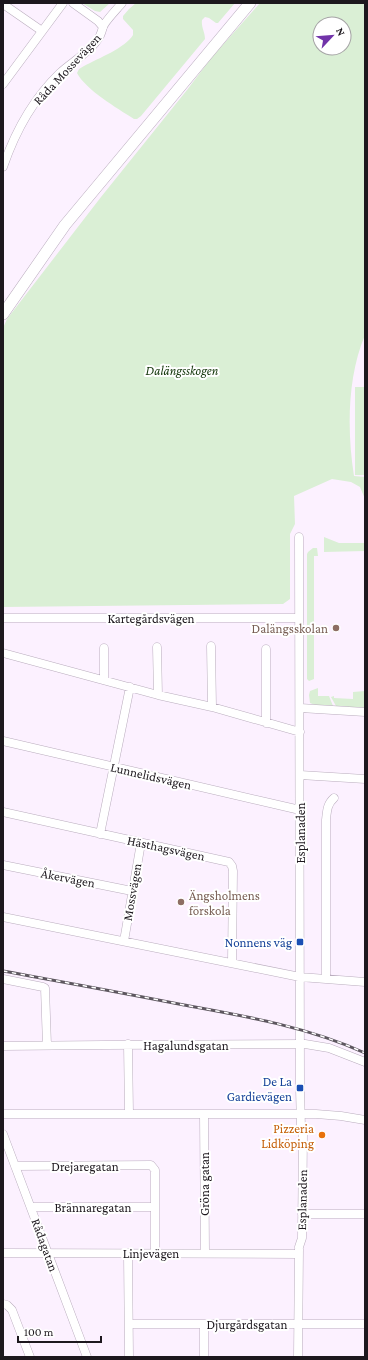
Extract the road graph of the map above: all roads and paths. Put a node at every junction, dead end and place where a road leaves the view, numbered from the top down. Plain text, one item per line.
1 (63, 3) edge
2 (73, 3) edge
3 (122, 3) edge
4 (250, 3) edge
5 (3, 4) edge
6 (103, 27) junction
7 (42, 31) junction
8 (3, 84) edge
9 (3, 167) edge
10 (3, 314) edge
11 (299, 537) dead end
12 (3, 618) edge
13 (299, 618) junction
14 (211, 646) dead end
15 (157, 647) dead end
16 (104, 648) dead end
17 (266, 649) dead end
18 (3, 653) edge
19 (104, 680) junction
20 (130, 687) junction
21 (158, 695) junction
22 (212, 707) junction
23 (300, 708) junction
24 (365, 712) edge
25 (266, 723) junction
26 (300, 732) junction
27 (3, 742) edge
28 (114, 767) junction
29 (300, 775) junction
30 (365, 779) edge
31 (334, 798) dead end
32 (300, 810) junction
33 (3, 812) edge
34 (100, 834) junction
35 (142, 843) junction
36 (3, 865) edge
37 (132, 891) junction
38 (3, 917) edge
39 (124, 941) junction
40 (232, 963) junction
41 (300, 977) junction
42 (326, 978) junction
43 (3, 980) edge
44 (365, 982) edge
45 (128, 1044) junction
46 (300, 1045) junction
47 (3, 1046) edge
48 (47, 1046) junction
49 (365, 1062) edge
50 (3, 1114) edge
51 (129, 1114) junction
52 (204, 1114) junction
53 (301, 1115) junction
54 (365, 1120) edge
55 (301, 1128) junction
56 (3, 1134) edge
57 (15, 1166) junction
58 (31, 1207) junction
59 (155, 1207) junction
60 (302, 1214) junction
61 (365, 1214) edge
62 (299, 1250) junction
63 (3, 1253) edge
64 (48, 1253) junction
65 (128, 1253) junction
66 (205, 1253) junction
67 (155, 1254) junction
68 (3, 1304) edge
69 (129, 1324) junction
70 (204, 1324) junction
71 (298, 1324) junction
72 (365, 1324) edge
73 (30, 1357) edge
74 (87, 1357) edge
75 (129, 1357) edge
76 (204, 1357) edge
77 (298, 1357) edge

1 - 7 street
2 - 6 street, Råda Mossevägen
3 - 6 street
4 - 10 main road
5 - 7 street
6 - 9 street, Råda Mossevägen
7 - 8 street
11 - 13 street, Esplanaden
12 - 13 street, Kartegårdsvägen
13 - 23 street, Esplanaden
14 - 22 street
15 - 21 street
16 - 19 street
17 - 25 street
18 - 19 street
19 - 20 street
20 - 21 street
20 - 28 street
21 - 22 street
22 - 25 street
23 - 24 street
23 - 26 street, Esplanaden
25 - 26 street
26 - 29 street, Esplanaden
27 - 28 street, Lunnelidsvägen
28 - 32 street, Lunnelidsvägen
28 - 34 street
29 - 30 street
29 - 32 street, Esplanaden
31 - 42 street
32 - 41 street, Esplanaden
33 - 34 street, Hästhagsvägen
34 - 35 street, Hästhagsvägen
35 - 37 street, Mossvägen
35 - 40 street, Hästhagsvägen
36 - 37 street, Åkervägen
37 - 39 street, Mossvägen
38 - 39 street
39 - 40 street
40 - 41 street
41 - 42 street
41 - 46 street, Esplanaden
42 - 44 street
43 - 48 street
45 - 46 street, Hagalundsgatan
45 - 48 street, Hagalundsgatan
45 - 51 street
46 - 49 street, Hagalundsgatan
46 - 53 street, Esplanaden
47 - 48 street, Hagalundsgatan
50 - 51 street
51 - 52 street
52 - 53 street
52 - 66 street, Gröna gatan
53 - 54 street
53 - 55 street, Esplanaden
55 - 60 street, Esplanaden
55 - 62 street, Esplanaden
56 - 57 street, Rådagatan
57 - 58 street, Rådagatan
57 - 59 street, Drejaregatan
58 - 59 street, Brännaregatan
58 - 64 street, Rådagatan
59 - 67 street
60 - 61 street
60 - 62 street, Esplanaden
62 - 66 street, Linjevägen
62 - 71 street, Esplanaden
63 - 64 street, Linjevägen
64 - 65 street, Linjevägen
64 - 74 street, Rådagatan
65 - 67 street, Linjevägen
65 - 69 street
66 - 67 street, Linjevägen
68 - 73 street
69 - 70 street, Djurgårdsgatan
69 - 75 street
70 - 71 street, Djurgårdsgatan
70 - 76 street
71 - 72 street, Djurgårdsgatan
71 - 77 street, Esplanaden

